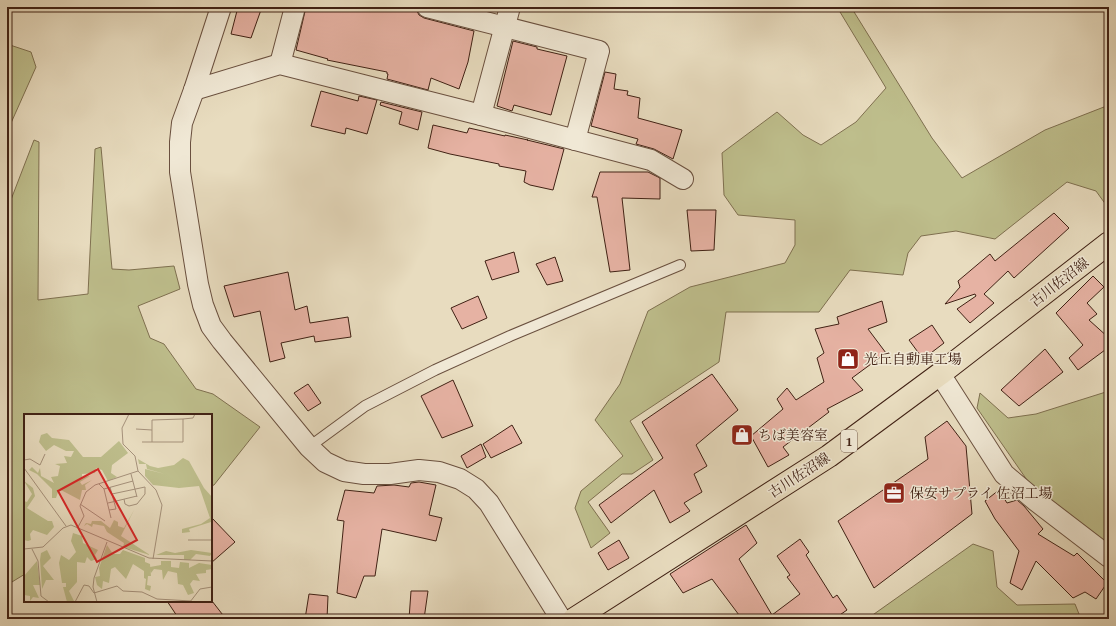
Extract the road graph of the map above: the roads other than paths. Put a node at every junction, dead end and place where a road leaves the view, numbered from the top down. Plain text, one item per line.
1 (221, 7) edge
2 (295, 7) edge
3 (427, 7) edge
4 (510, 7) edge
5 (505, 27) junction
6 (280, 64) junction
7 (194, 90) junction
8 (481, 115) junction
9 (575, 140) junction
10 (683, 179) dead end
11 (1109, 243) edge
12 (680, 265) dead end
13 (940, 374) junction
14 (309, 447) junction
15 (1109, 557) edge
16 (560, 619) edge
17 (574, 619) edge

1 - 7 street
2 - 6 street
3 - 5 street
4 - 5 street
5 - 8 street
5 - 9 street
6 - 7 street
6 - 8 street
7 - 14 street
8 - 9 street
9 - 10 street
11 - 13 main road, 古川佐沼線 / 1
12 - 14 lane
13 - 15 street
13 - 17 main road, 古川佐沼線 / 1
14 - 16 street

